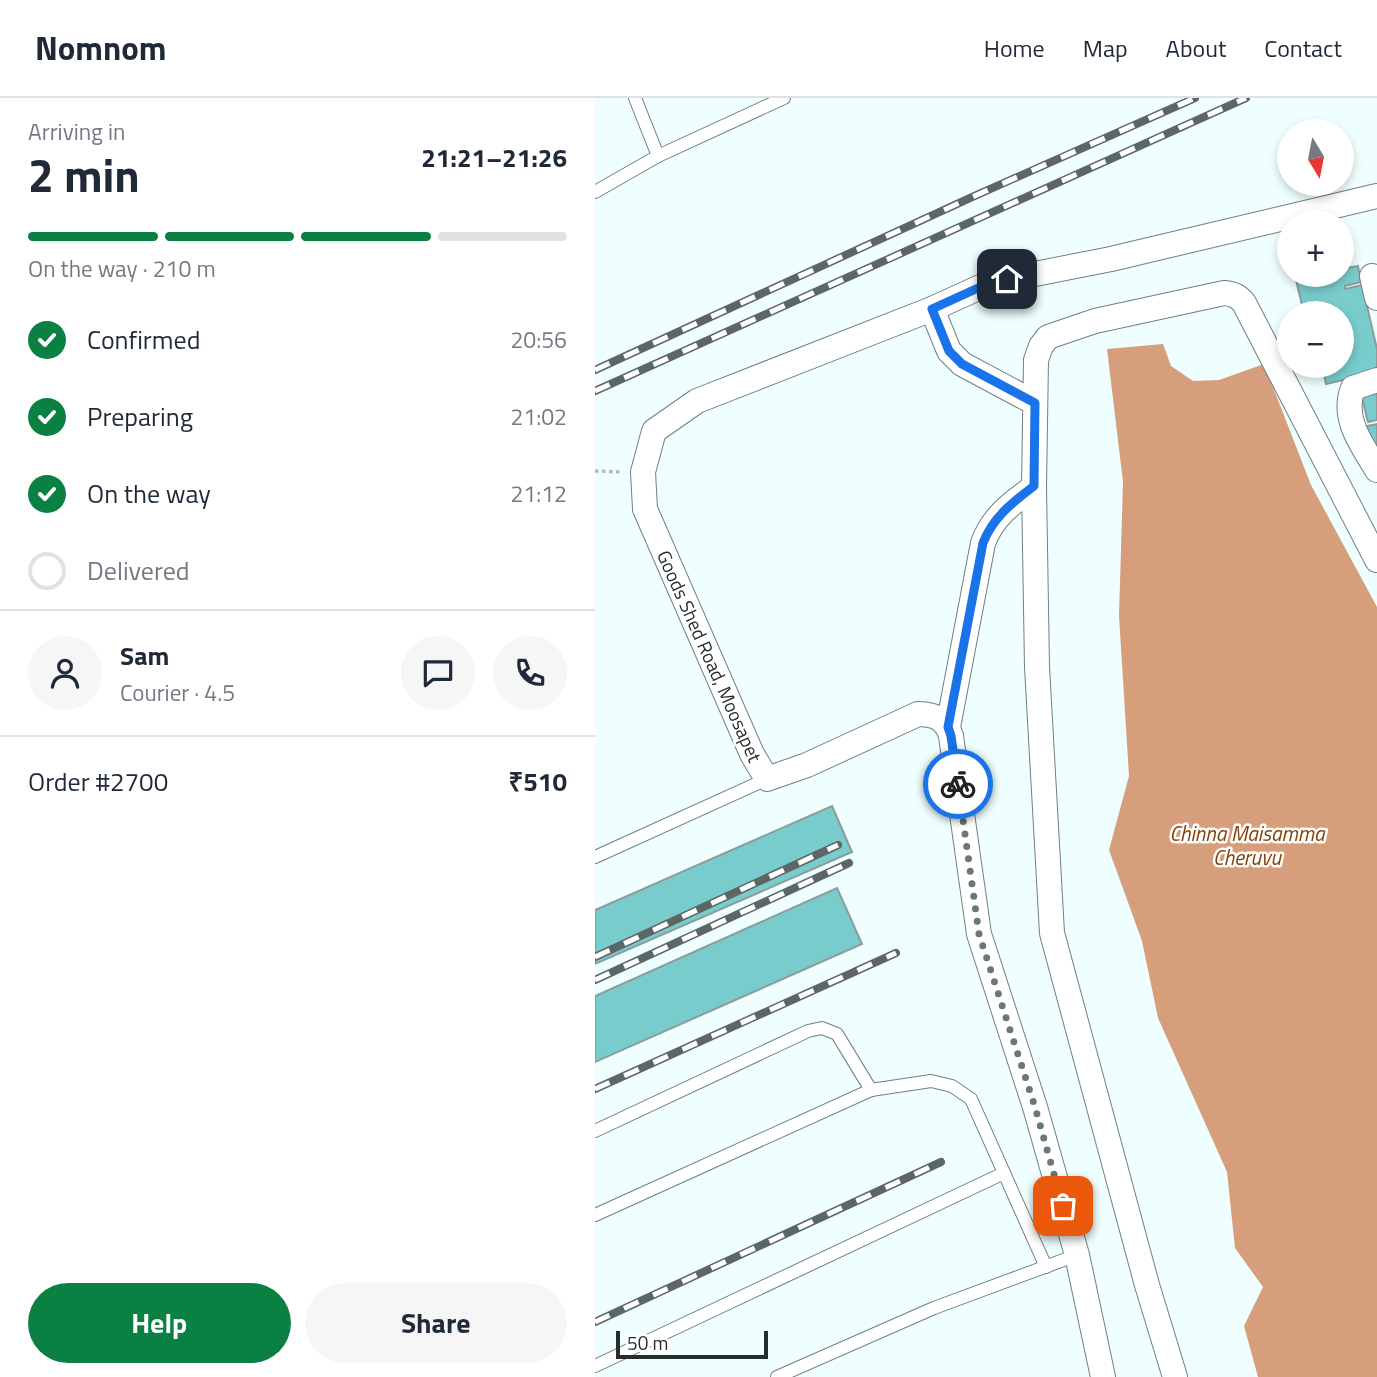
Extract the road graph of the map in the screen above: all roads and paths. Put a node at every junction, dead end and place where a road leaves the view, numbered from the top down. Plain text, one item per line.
1 (635, 98) edge
2 (784, 98) edge
3 (658, 156) junction
4 (595, 192) edge
5 (1377, 196) edge
6 (932, 309) junction
7 (1377, 380) edge
8 (1035, 403) junction
9 (1377, 470) edge
10 (1034, 486) junction
11 (1377, 560) edge
12 (948, 727) junction
13 (767, 779) junction
14 (595, 857) edge
15 (871, 1090) junction
16 (595, 1131) edge
17 (1004, 1173) junction
18 (595, 1215) edge
19 (1077, 1255) junction
20 (1046, 1267) junction
21 (595, 1366) edge
22 (777, 1377) edge
23 (1103, 1377) edge
24 (1175, 1377) edge

1 - 3 lane
2 - 3 lane
3 - 4 lane
5 - 6 street, Goods Shed Road, Moosapet
6 - 8 street
6 - 13 street, Goods Shed Road, Moosapet
7 - 9 street
8 - 10 street
8 - 11 street
10 - 12 street
10 - 24 street
12 - 13 street, Goods Shed Road, Moosapet
12 - 19 street
13 - 14 lane
15 - 16 lane
15 - 17 lane
15 - 18 lane
17 - 20 lane
17 - 21 lane
19 - 20 lane
19 - 23 street
20 - 22 lane

